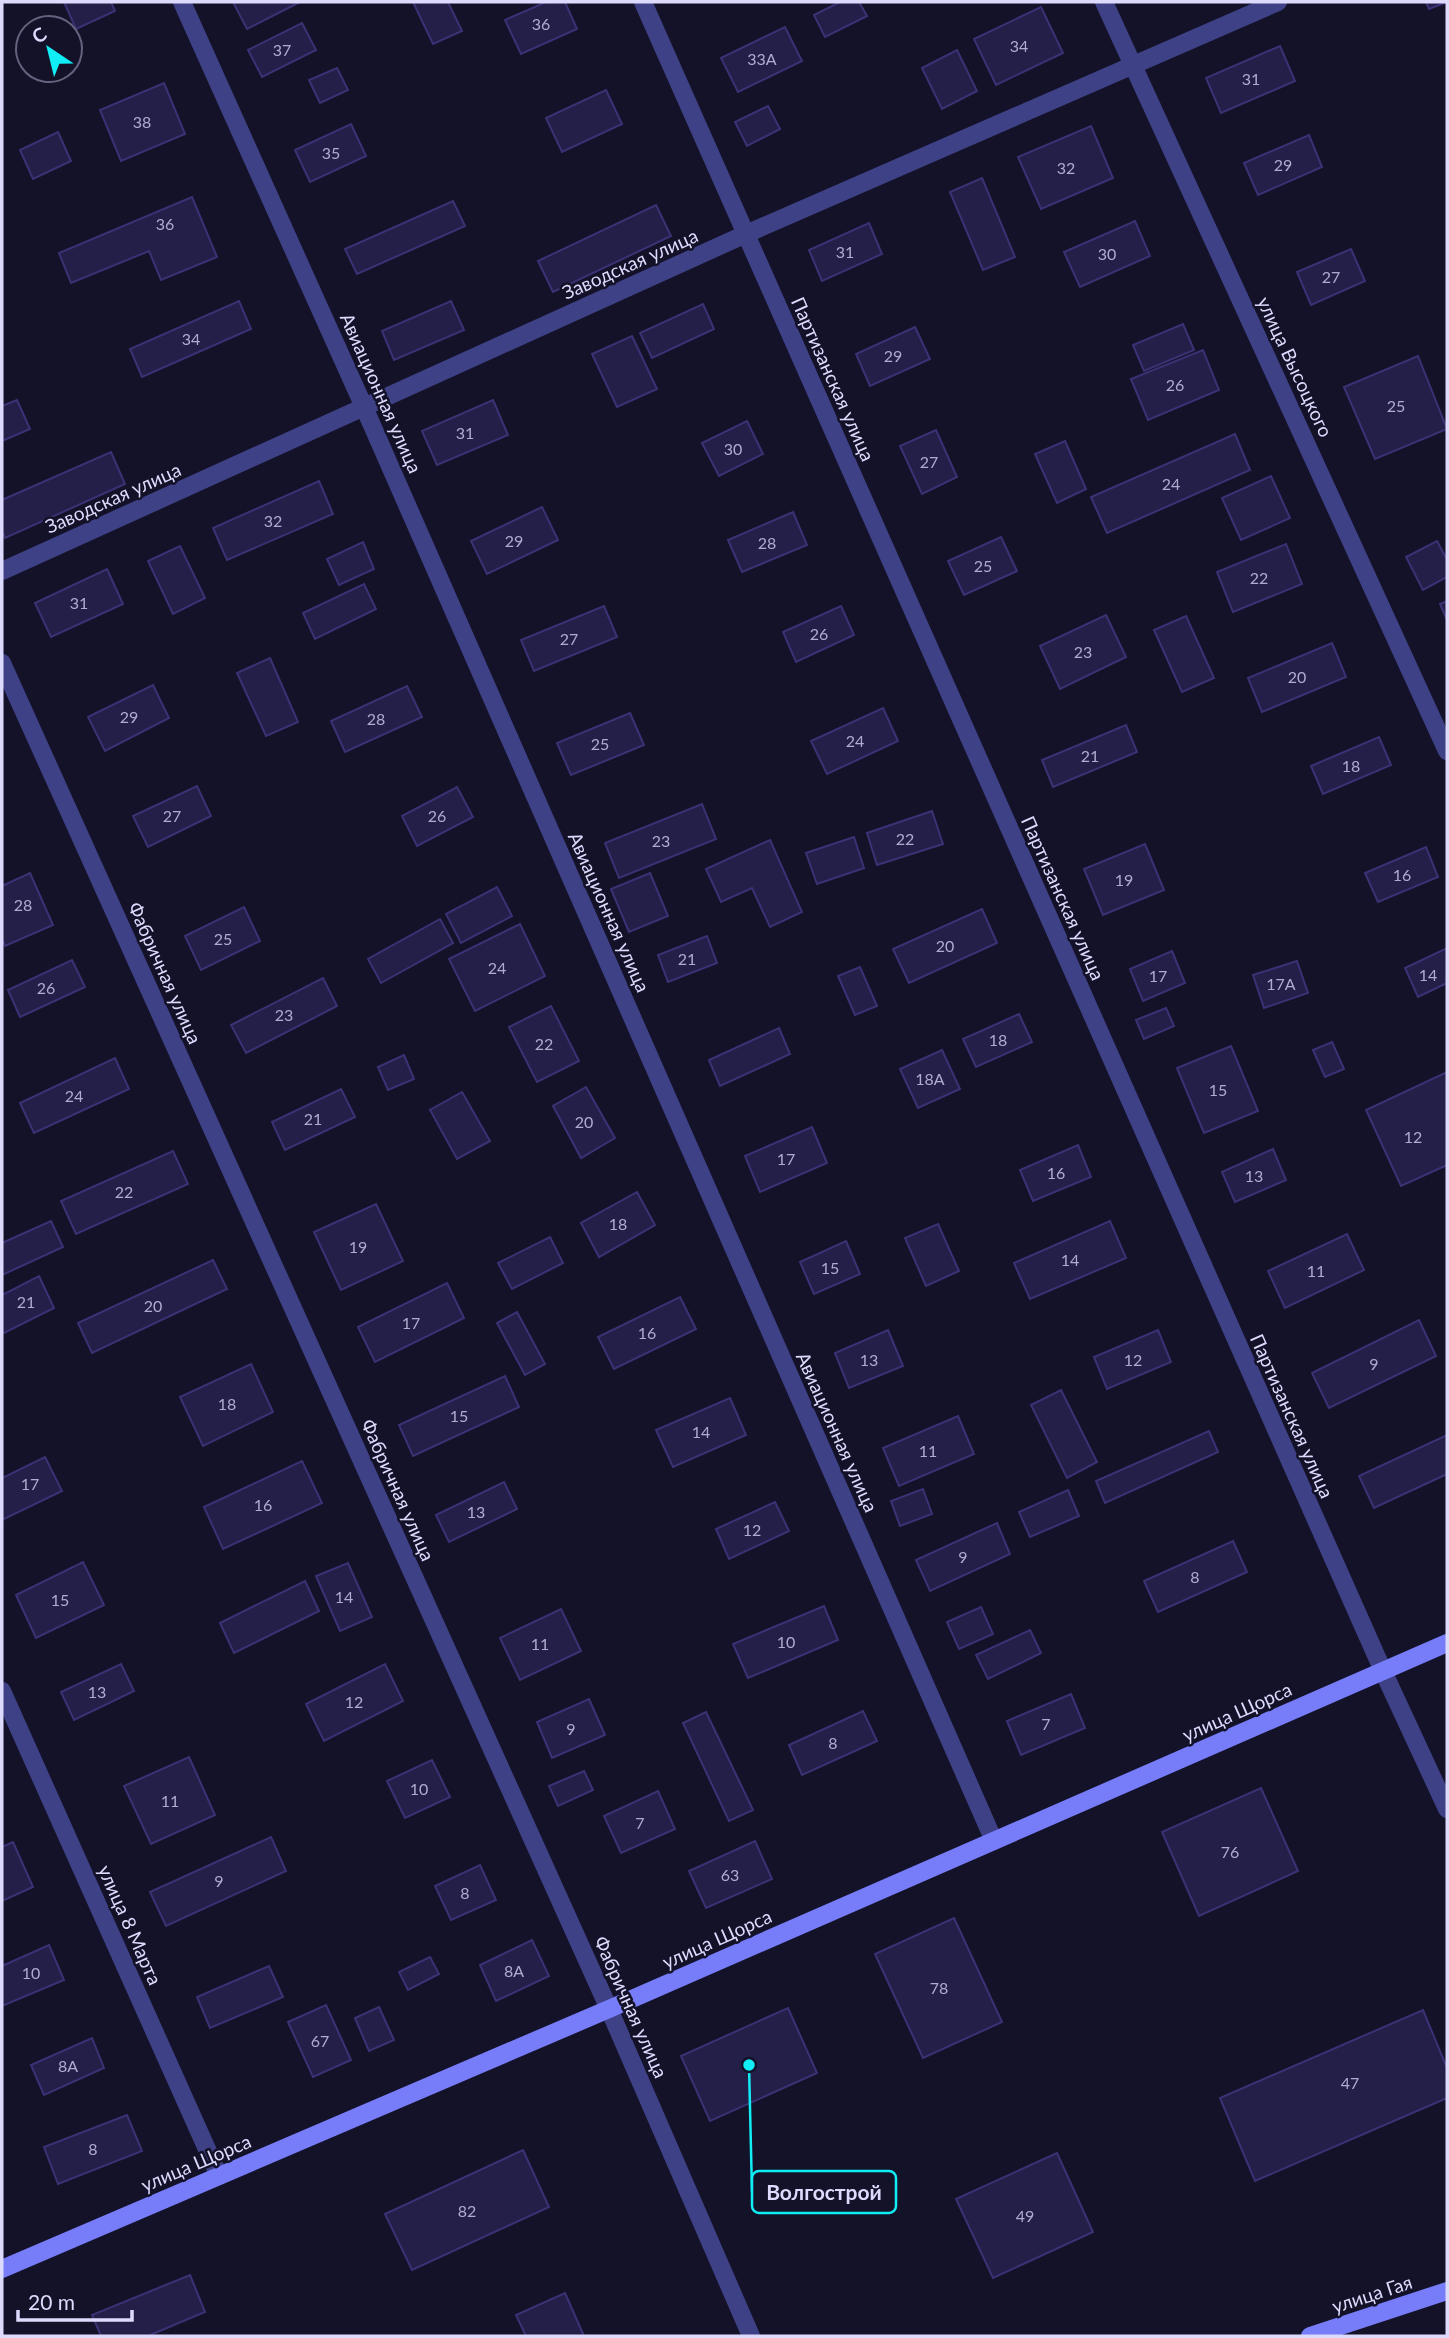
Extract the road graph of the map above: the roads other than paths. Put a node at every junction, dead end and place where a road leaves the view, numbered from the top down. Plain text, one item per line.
1 (182, 2) edge
2 (643, 2) edge
3 (1104, 2) edge
4 (1278, 2) edge
5 (1133, 64) junction
6 (746, 234) junction
7 (364, 407) junction
8 (2, 571) edge
9 (2, 663) edge
10 (1447, 751) edge
11 (1447, 1643) edge
12 (1382, 1671) junction
13 (2, 1691) edge
14 (1447, 1809) edge
15 (994, 1841) junction
16 (609, 2009) junction
17 (219, 2176) junction
18 (2, 2269) edge
19 (1447, 2291) edge
20 (751, 2336) edge
21 (1310, 2336) edge

1 - 7 street, Авиационная улица
2 - 6 street, Партизанская улица
3 - 5 street, улица Высоцкого
4 - 5 street, Заводская улица
5 - 6 street, Заводская улица
5 - 10 street, улица Высоцкого
6 - 7 street, Заводская улица
6 - 12 street, Партизанская улица
7 - 8 street, Заводская улица
7 - 15 street, Авиационная улица
9 - 16 street, Фабричная улица
11 - 12 main road, улица Щорса
12 - 14 street, Партизанская улица
12 - 15 main road, улица Щорса
13 - 17 street, улица 8 Марта
15 - 16 main road, улица Щорса
16 - 17 main road, улица Щорса
16 - 20 street, Фабричная улица
17 - 18 main road, улица Щорса
19 - 21 main road, улица Гая

